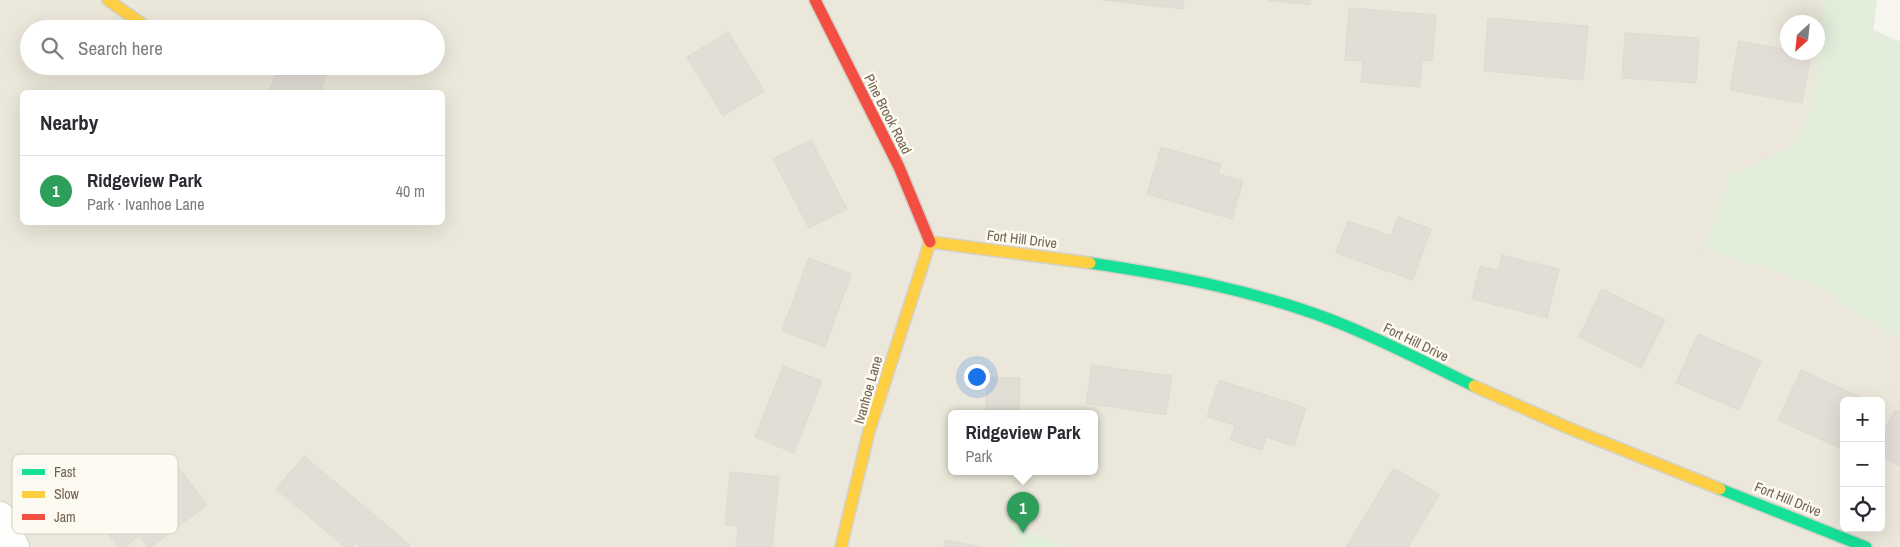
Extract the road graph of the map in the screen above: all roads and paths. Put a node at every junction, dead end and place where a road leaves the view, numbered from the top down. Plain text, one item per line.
1 (108, 0) edge
2 (815, 0) edge
3 (136, 20) edge
4 (930, 242) junction
5 (0, 516) edge
6 (15, 547) edge
7 (841, 547) edge
8 (1866, 547) edge

1 - 3 street
2 - 4 street, Pine Brook Road
4 - 7 street, Ivanhoe Lane
4 - 8 street, Fort Hill Drive
5 - 6 street

